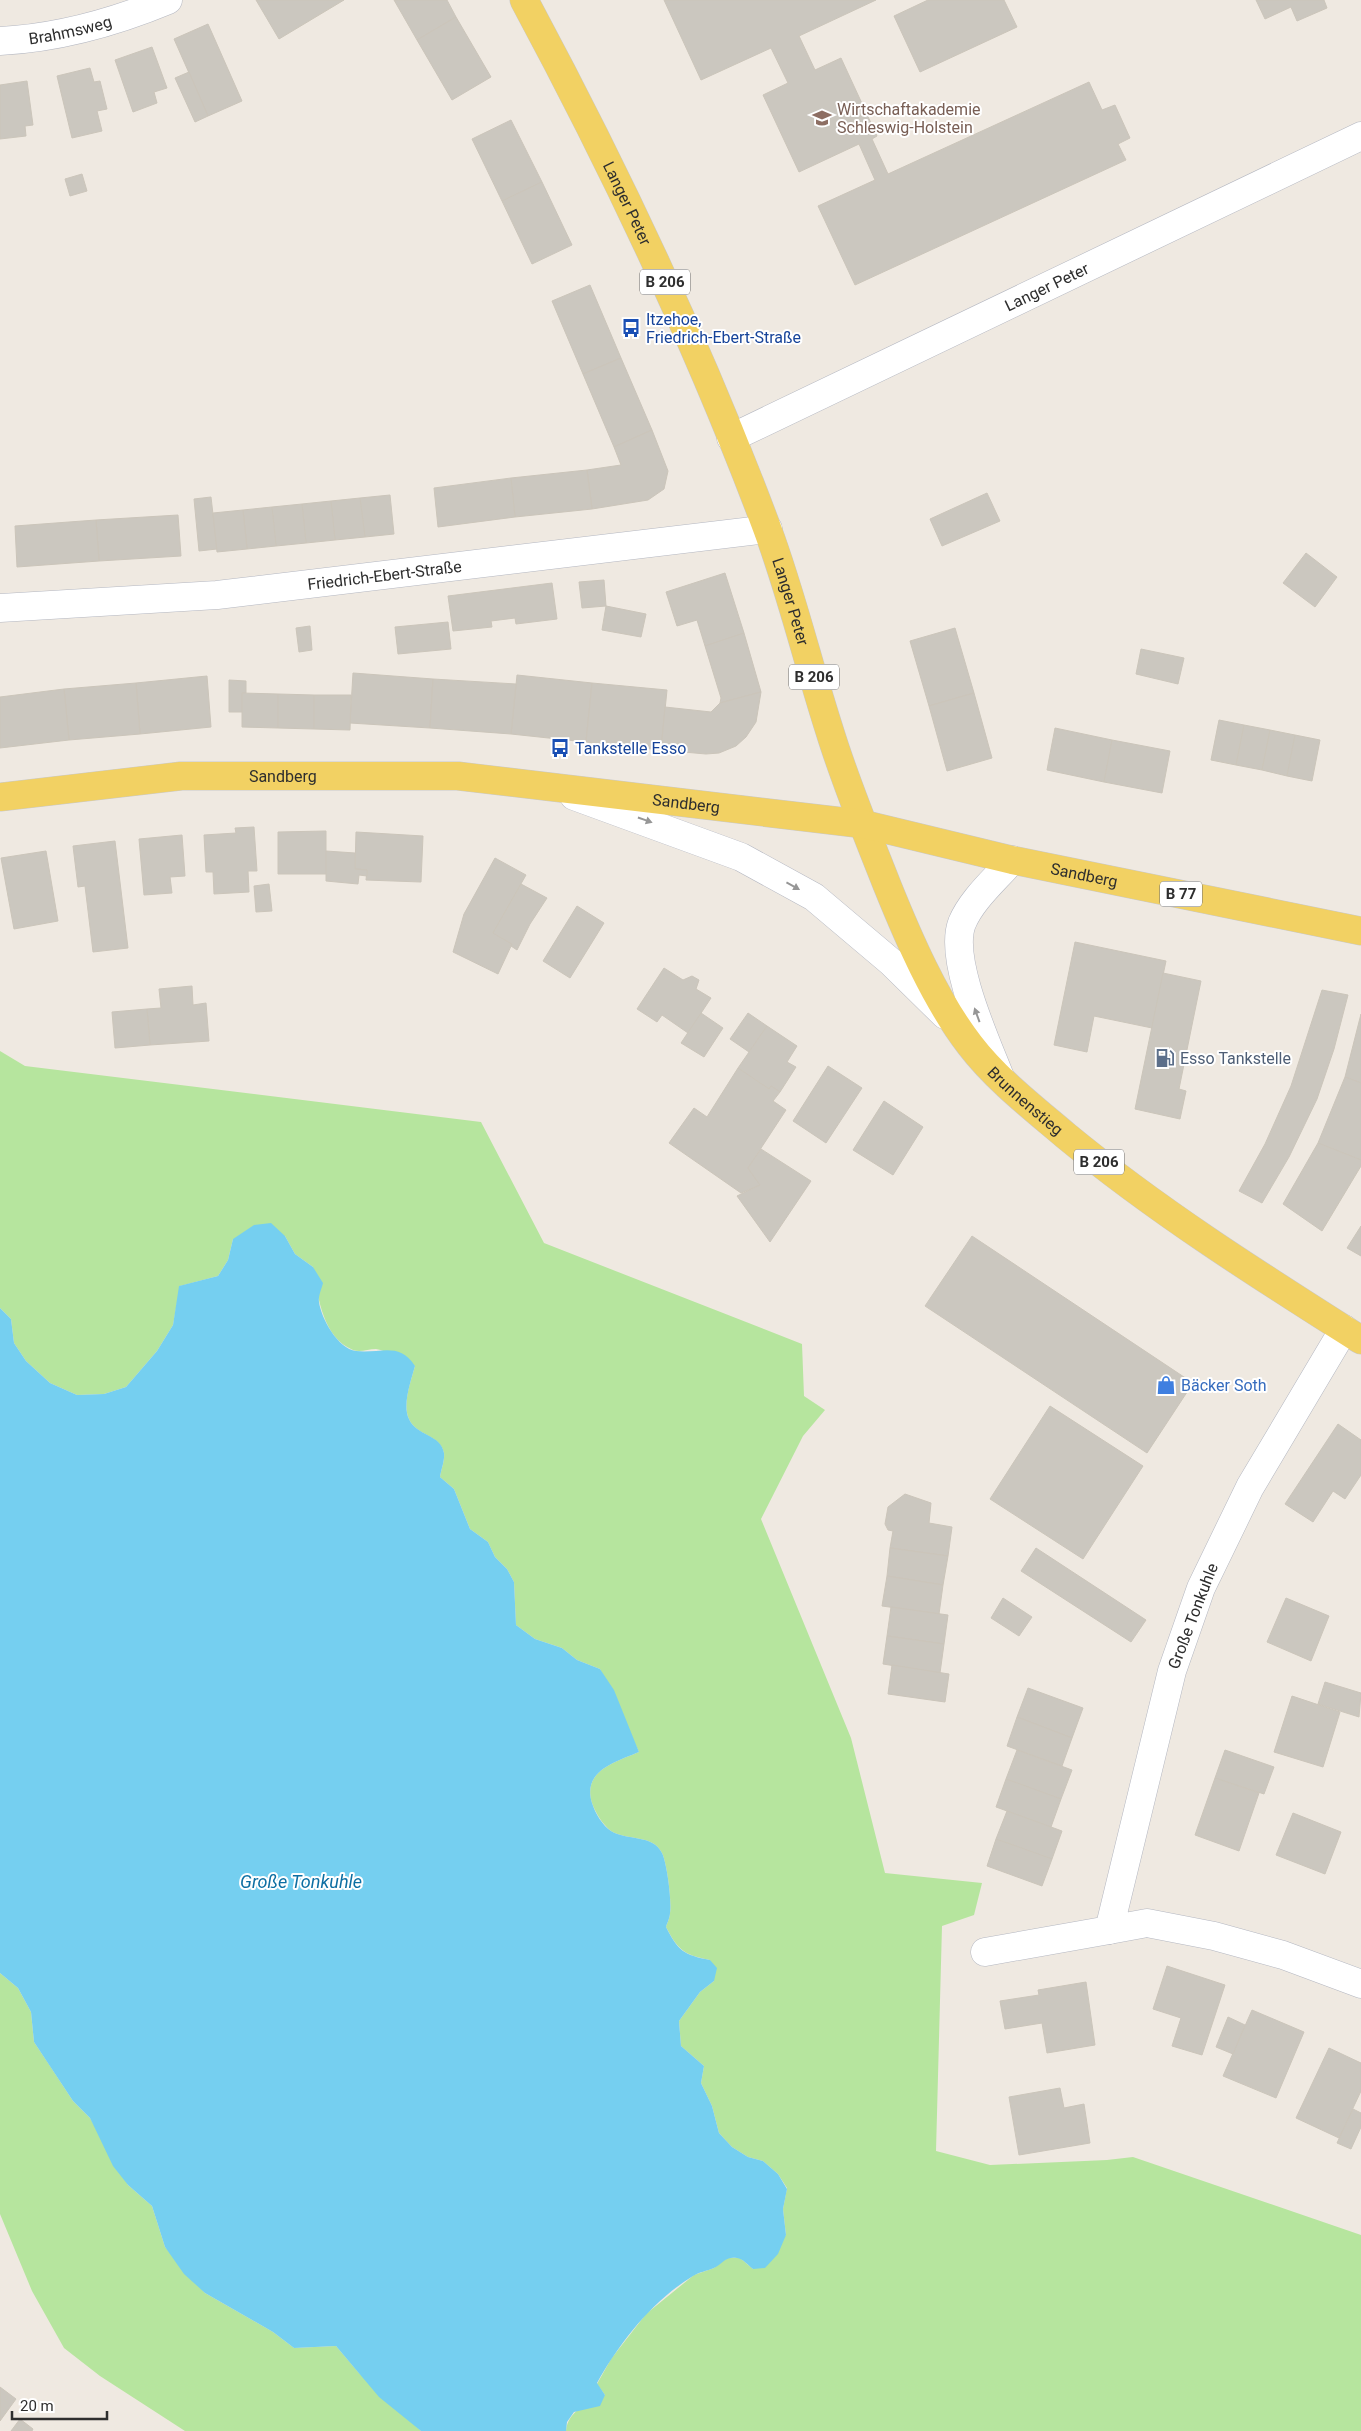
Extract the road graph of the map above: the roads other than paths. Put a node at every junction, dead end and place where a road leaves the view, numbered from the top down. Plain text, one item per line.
1 (168, 0) edge
2 (524, 0) edge
3 (0, 41) edge
4 (1361, 136) edge
5 (731, 438) junction
6 (768, 529) junction
7 (0, 608) edge
8 (549, 787) junction
9 (0, 797) edge
10 (863, 824) junction
11 (1012, 860) junction
12 (1361, 931) edge
13 (957, 1026) junction
14 (1000, 1077) junction
15 (1352, 1334) edge
16 (1109, 1930) junction
17 (985, 1952) dead end
18 (1361, 1984) edge

1 - 3 street, Brahmsweg
2 - 5 main road, Langer Peter / B 206
4 - 5 street, Langer Peter
5 - 6 main road, Langer Peter / B 206
6 - 7 street, Friedrich-Ebert-Straße
6 - 10 main road, Langer Peter / B 206
8 - 9 main road, Sandberg
8 - 10 main road, Sandberg
8 -> 13 street
10 - 11 main road, Sandberg / B 77
10 - 13 main road, Brunnenstieg / B 206
11 - 12 main road, Sandberg / B 77
14 -> 11 street
13 - 14 main road, Brunnenstieg / B 206
14 - 15 main road, Brunnenstieg / B 206
15 - 16 street, Große Tonkuhle
16 - 17 street
16 - 18 street

